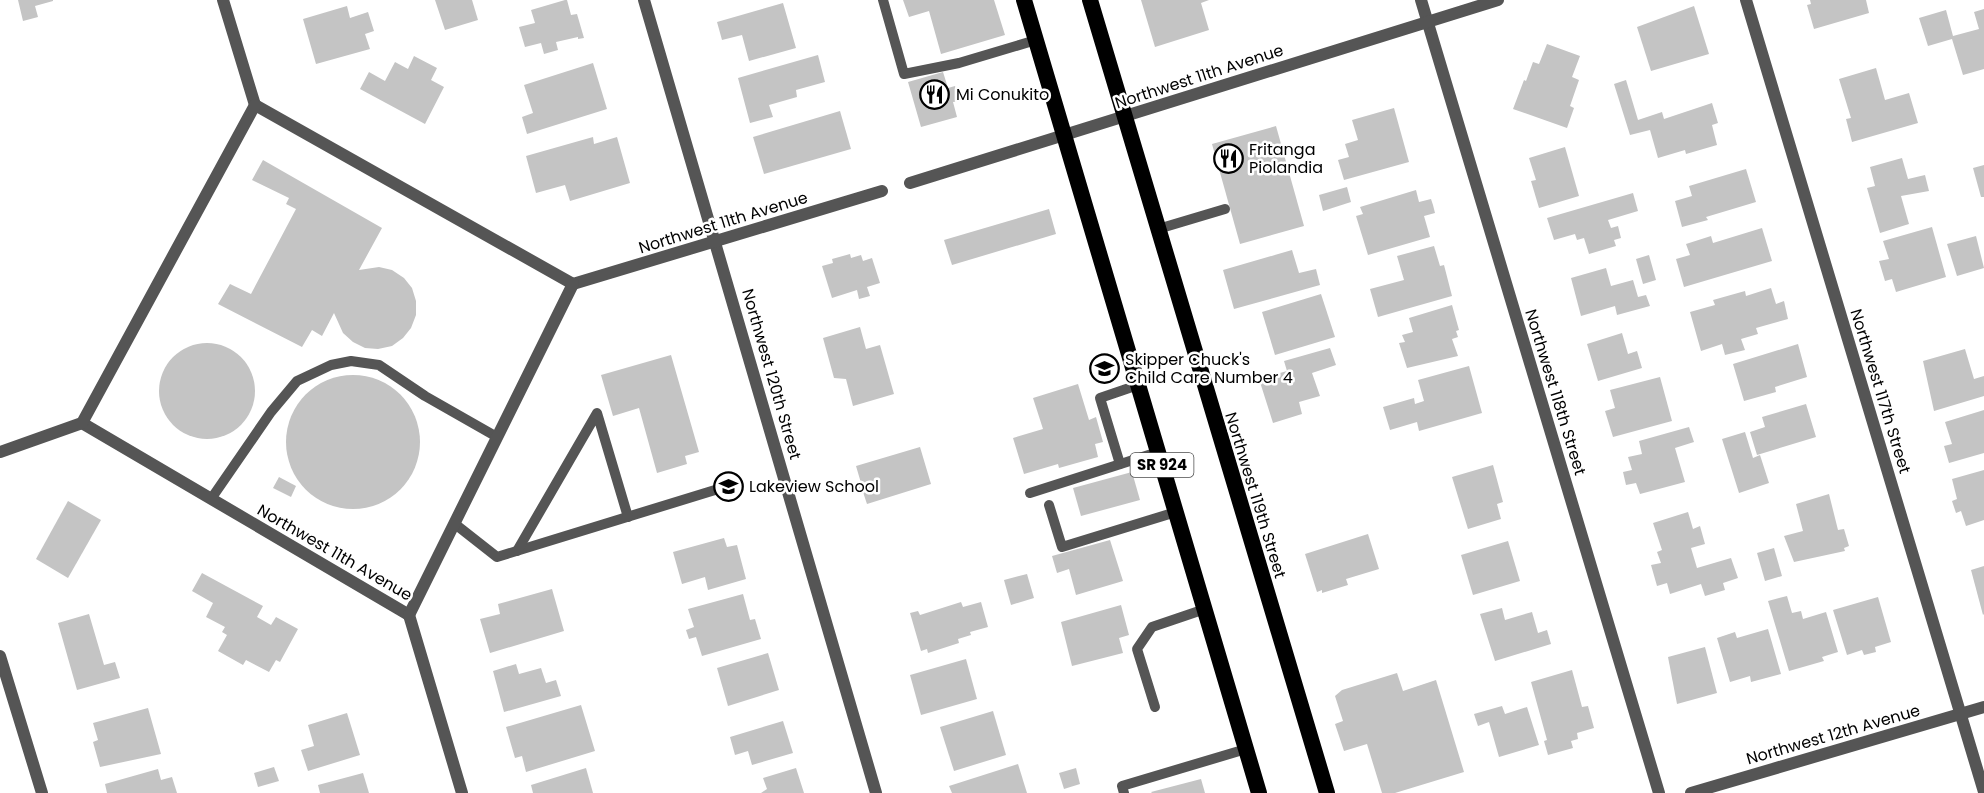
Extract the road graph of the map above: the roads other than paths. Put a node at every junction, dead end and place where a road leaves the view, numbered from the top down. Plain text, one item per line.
1 (223, 0) edge
2 (644, 0) edge
3 (883, 0) edge
4 (1024, 0) edge
5 (1090, 0) edge
6 (1421, 0) edge
7 (1498, 0) edge
8 (1746, 0) edge
9 (1427, 21) junction
10 (1036, 40) junction
11 (255, 105) junction
12 (1124, 117) junction
13 (1064, 137) junction
14 (910, 183) dead end
15 (882, 191) dead end
16 (1225, 209) dead end
17 (1158, 229) junction
18 (716, 241) junction
19 (573, 284) junction
20 (1138, 385) junction
21 (82, 423) junction
22 (497, 437) junction
23 (0, 452) edge
24 (1158, 452) junction
25 (1120, 464) junction
26 (728, 486) dead end
27 (1030, 493) dead end
28 (211, 499) junction
29 (1049, 505) dead end
30 (1176, 512) junction
31 (628, 517) junction
32 (454, 524) junction
33 (517, 551) junction
34 (1204, 609) junction
35 (409, 615) junction
36 (0, 656) edge
37 (1155, 707) dead end
38 (1984, 707) edge
39 (1961, 713) junction
40 (1246, 748) junction
41 (1984, 792) edge
42 (42, 793) edge
43 (462, 793) edge
44 (876, 793) edge
45 (1124, 793) edge
46 (1259, 793) edge
47 (1327, 793) edge
48 (1659, 793) edge
49 (1691, 793) edge

1 - 11 street
2 - 18 street, Northwest 120th Street
3 - 10 lane
4 - 10 highway, SR 924
5 - 12 highway, Northwest 119th Street
6 - 9 street, Northwest 118th Street
7 - 9 street, Northwest 11th Avenue
8 - 39 street, Northwest 117th Street
9 - 12 street, Northwest 11th Avenue
9 - 48 street, Northwest 118th Street
10 - 13 highway, SR 924
11 - 19 street
11 - 21 street
12 - 13 street, Northwest 11th Avenue
12 - 17 highway, Northwest 119th Street
13 - 14 street, Northwest 11th Avenue
13 - 20 highway, SR 924
15 - 18 street, Northwest 11th Avenue
16 - 17 lane
17 - 47 highway, Northwest 119th Street
18 - 19 street, Northwest 11th Avenue
18 - 44 street, Northwest 120th Street
19 - 22 street, Northwest 11th Avenue
20 - 24 highway, SR 924
20 - 25 lane
21 - 23 street
21 - 28 street, Northwest 11th Avenue
22 - 28 lane
22 - 32 street, Northwest 11th Avenue
24 - 25 lane
24 - 30 highway, SR 924
25 - 27 lane
26 - 31 lane
28 - 35 street, Northwest 11th Avenue
29 - 30 lane
30 - 34 highway, SR 924
31 - 33 lane
31 - 33 lane
32 - 33 lane
32 - 35 street, Northwest 11th Avenue
34 - 37 lane
34 - 40 highway, SR 924
35 - 43 street
36 - 42 street
38 - 39 street, Northwest 12th Avenue
39 - 41 street, Northwest 117th Street
39 - 49 street, Northwest 12th Avenue
40 - 45 lane
40 - 46 highway, SR 924

